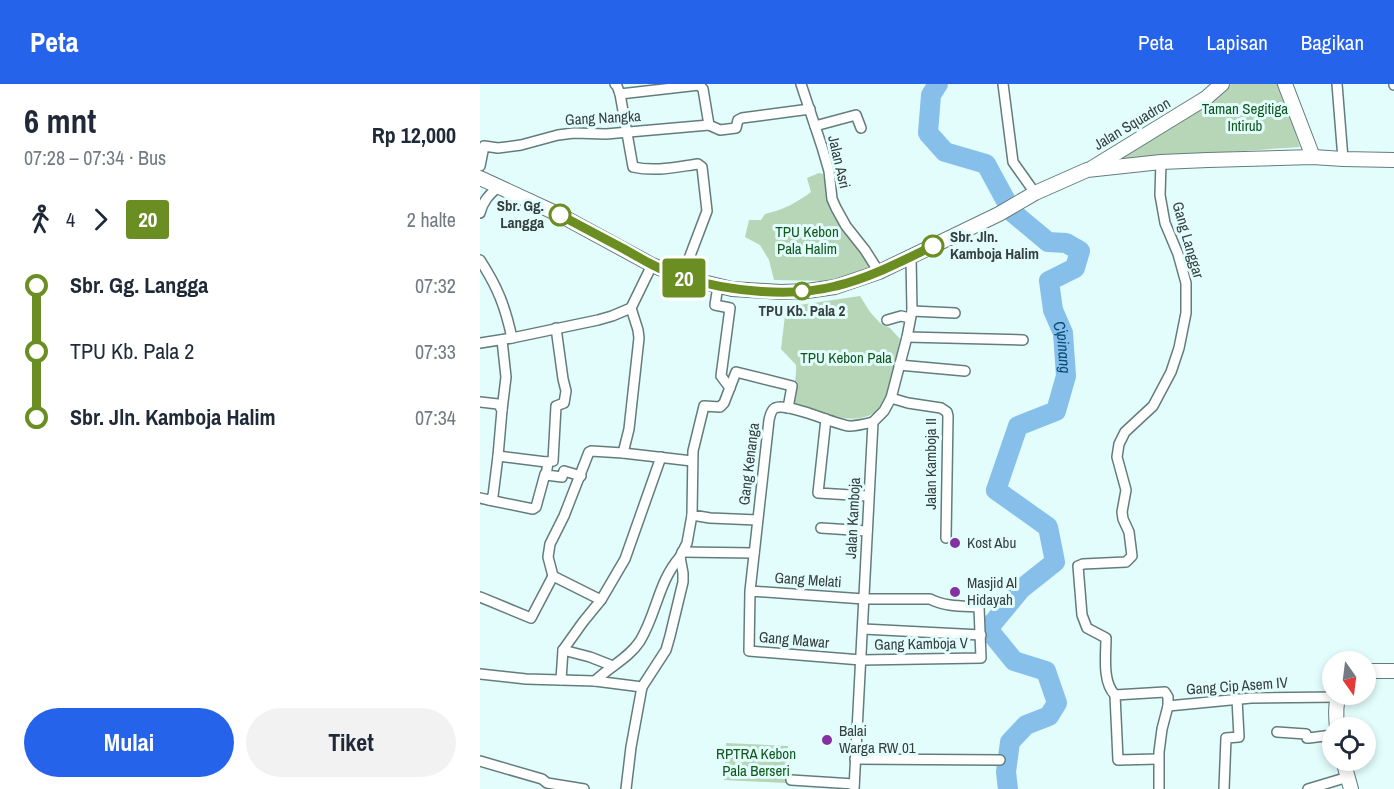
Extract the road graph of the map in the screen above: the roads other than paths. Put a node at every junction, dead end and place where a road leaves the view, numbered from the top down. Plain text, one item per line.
1 (615, 84) edge
2 (801, 84) edge
3 (1003, 84) edge
4 (1222, 84) edge
5 (1285, 84) edge
6 (1337, 84) edge
7 (620, 94) junction
8 (810, 110) junction
9 (709, 125) junction
10 (815, 126) junction
11 (861, 128) dead end
12 (628, 133) junction
13 (1313, 157) junction
14 (1343, 159) junction
15 (1394, 160) edge
16 (1161, 162) junction
17 (480, 166) edge
18 (1087, 170) junction
19 (480, 178) edge
20 (498, 187) junction
21 (1032, 194) junction
22 (480, 213) edge
23 (911, 257) junction
24 (480, 260) edge
25 (652, 265) junction
26 (879, 272) junction
27 (682, 277) junction
28 (718, 286) junction
29 (631, 308) junction
30 (956, 313) dead end
31 (911, 314) junction
32 (887, 320) dead end
33 (556, 328) junction
34 (907, 337) junction
35 (507, 339) junction
36 (1023, 340) dead end
37 (480, 343) edge
38 (899, 365) junction
39 (965, 371) dead end
40 (730, 388) junction
41 (891, 398) junction
42 (480, 402) edge
43 (788, 408) junction
44 (502, 410) junction
45 (826, 419) junction
46 (873, 422) junction
47 (622, 453) junction
48 (498, 456) junction
49 (661, 457) junction
50 (692, 461) junction
51 (546, 462) junction
52 (545, 474) junction
53 (581, 476) junction
54 (868, 496) junction
55 (484, 499) edge
56 (692, 515) junction
57 (757, 520) junction
58 (821, 528) dead end
59 (867, 531) junction
60 (946, 538) dead end
61 (754, 553) junction
62 (681, 555) junction
63 (553, 576) junction
64 (750, 591) junction
65 (480, 597) edge
66 (864, 599) junction
67 (601, 600) junction
68 (863, 629) junction
69 (981, 634) junction
70 (563, 650) junction
71 (861, 660) junction
72 (613, 666) junction
73 (1376, 671) edge
74 (1394, 671) edge
75 (480, 674) edge
76 (561, 680) junction
77 (595, 681) junction
78 (642, 687) junction
79 (1116, 694) junction
80 (1322, 696) edge
81 (1237, 699) junction
82 (1168, 706) junction
83 (1278, 732) dead end
84 (1322, 736) edge
85 (855, 759) junction
86 (1158, 759) junction
87 (1000, 760) dead end
88 (480, 761) edge
89 (791, 780) dead end
90 (1349, 783) edge
91 (854, 786) edge
92 (584, 789) edge
93 (626, 789) edge
94 (1159, 789) edge
95 (1224, 789) edge
96 (1308, 789) edge

1 - 7 street
2 - 8 street, Jalan Asri
3 - 21 street
4 - 18 street, Jalan Squadron
5 - 13 street
6 - 14 street
7 - 9 street
7 - 12 street
8 - 9 street, Gang Nangka
8 - 10 street, Jalan Asri
9 - 12 street, Gang Nangka
10 - 11 street
10 - 26 street, Jalan Asri
12 - 17 street, Gang Nangka
12 - 27 street
13 - 14 street
13 - 16 street
14 - 15 street
16 - 18 street
16 - 79 street, Gang Langgar
18 - 21 street
19 - 20 street
20 - 22 street
20 - 25 street
21 - 23 street
23 - 26 street
23 - 31 street
24 - 35 street
25 - 27 street
25 - 29 street
26 - 28 street
27 - 28 street
28 - 40 street
29 - 33 street
29 - 47 street
30 - 31 street
31 - 32 street
31 - 34 street
33 - 35 street
33 - 51 street
34 - 36 street
34 - 38 street
35 - 37 street
35 - 44 street
38 - 39 street
38 - 41 street
40 - 43 street
40 - 50 street
41 - 46 street
41 - 60 street, Jalan Kamboja II
42 - 44 street
43 - 45 street
43 - 57 street, Gang Kenanga
44 - 48 street
45 - 46 street
45 - 54 street
46 - 54 street, Jalan Kamboja
47 - 49 street
47 - 53 street
48 - 51 street
48 - 55 street
49 - 50 street
49 - 67 street
50 - 56 street
51 - 52 street
52 - 53 street
52 - 55 street
53 - 63 street
54 - 59 street, Jalan Kamboja
56 - 57 street
56 - 62 street
57 - 61 street, Gang Kenanga
58 - 59 street
59 - 66 street, Jalan Kamboja
61 - 62 street
61 - 64 street, Gang Kenanga
62 - 72 street
62 - 78 street
63 - 65 street
63 - 67 street
64 - 66 street, Gang Melati
64 - 71 street, Gang Mawar
66 - 68 street, Jalan Kamboja
66 - 69 street, Gang Melati
67 - 70 street
68 - 69 street
68 - 71 street, Jalan Kamboja
69 - 71 street, Gang Kamboja V
70 - 72 street
70 - 76 street
71 - 85 street, Jalan Kamboja
72 - 77 street
73 - 74 street
75 - 76 street
76 - 77 street
77 - 78 street
78 - 93 street
79 - 82 street, Gang Cip Asem IV
79 - 86 street
80 - 81 street, Gang Cip Asem IV
81 - 82 street, Gang Cip Asem IV
81 - 95 street
82 - 86 street
83 - 84 street
85 - 87 street
85 - 91 street, Jalan Kamboja
86 - 94 street
88 - 92 street
89 - 91 street
90 - 96 street

